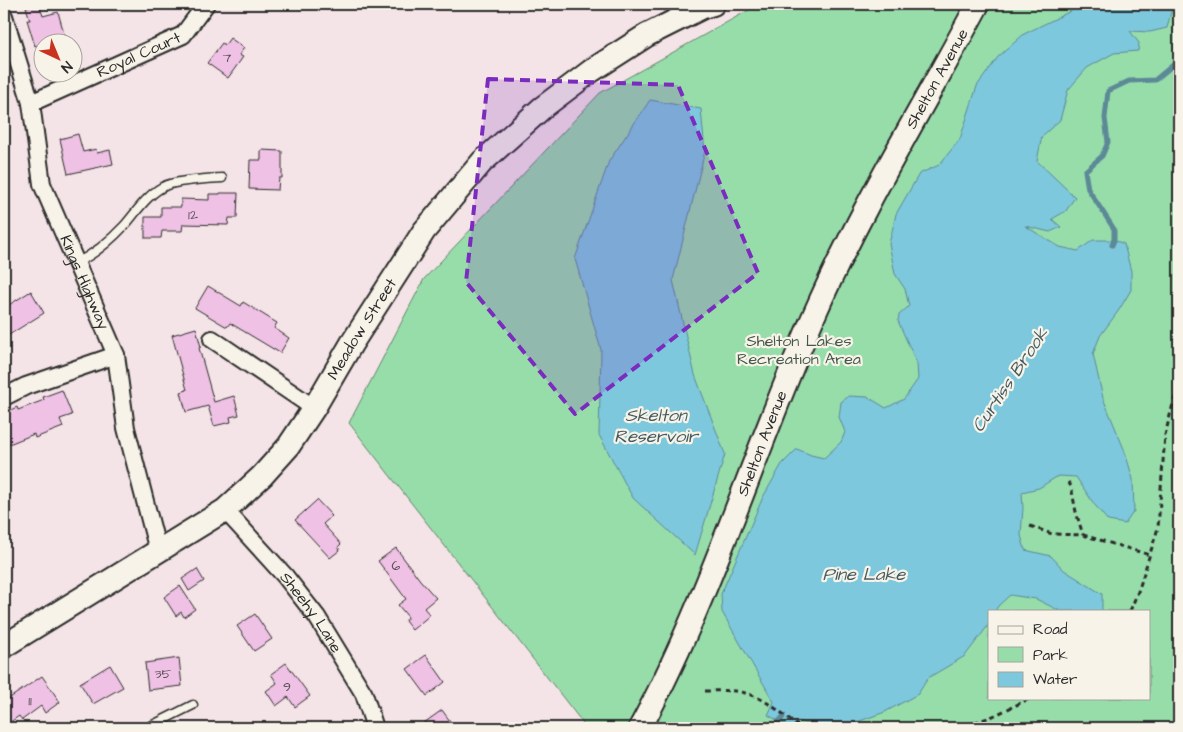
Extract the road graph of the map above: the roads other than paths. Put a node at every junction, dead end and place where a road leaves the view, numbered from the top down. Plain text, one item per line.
1 (206, 4) edge
2 (978, 4) edge
3 (706, 5) edge
4 (4, 16) edge
5 (31, 103) junction
6 (222, 178) dead end
7 (76, 263) junction
8 (212, 339) dead end
9 (116, 354) junction
10 (4, 397) edge
11 (314, 408) junction
12 (225, 510) junction
13 (158, 551) junction
14 (4, 646) edge
15 (193, 705) dead end
16 (147, 728) edge
17 (375, 728) edge
18 (640, 728) edge

1 - 5 street, Royal Court
2 - 18 street, Shelton Avenue
3 - 11 street, Meadow Street
4 - 5 street, Kings Highway
5 - 7 street, Kings Highway
6 - 7 lane
7 - 9 street, Kings Highway
8 - 11 street
9 - 10 street
9 - 13 street, Kings Highway
11 - 12 street, Meadow Street
12 - 13 street, Meadow Street
12 - 17 street, Sheehy Lane
13 - 14 street, Meadow Street
15 - 16 lane

